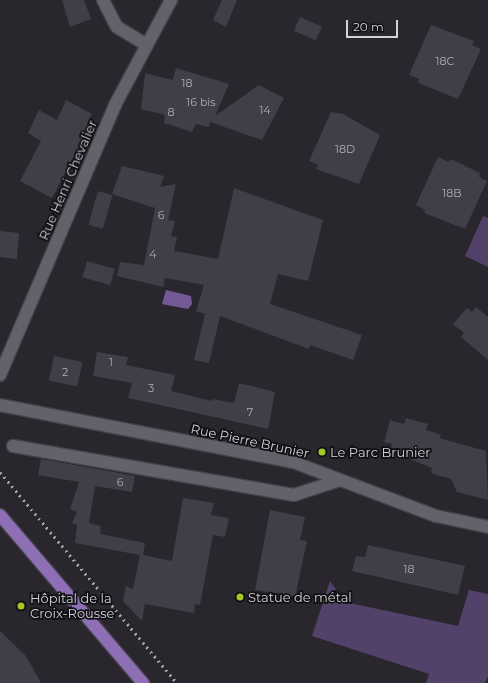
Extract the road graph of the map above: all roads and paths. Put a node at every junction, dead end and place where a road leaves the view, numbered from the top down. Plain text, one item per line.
1 (103, 0) edge
2 (171, 0) edge
3 (147, 44) junction
4 (0, 375) edge
5 (0, 405) edge
6 (14, 446) dead end
7 (340, 480) junction
8 (0, 515) edge
9 (488, 527) edge
10 (143, 683) edge

1 - 3 street
2 - 3 street, Rue Henri Chevalier
3 - 4 street, Rue Henri Chevalier
5 - 7 street, Rue Pierre Brunier
6 - 7 street
7 - 9 street, Rue Pierre Brunier
8 - 10 main road

